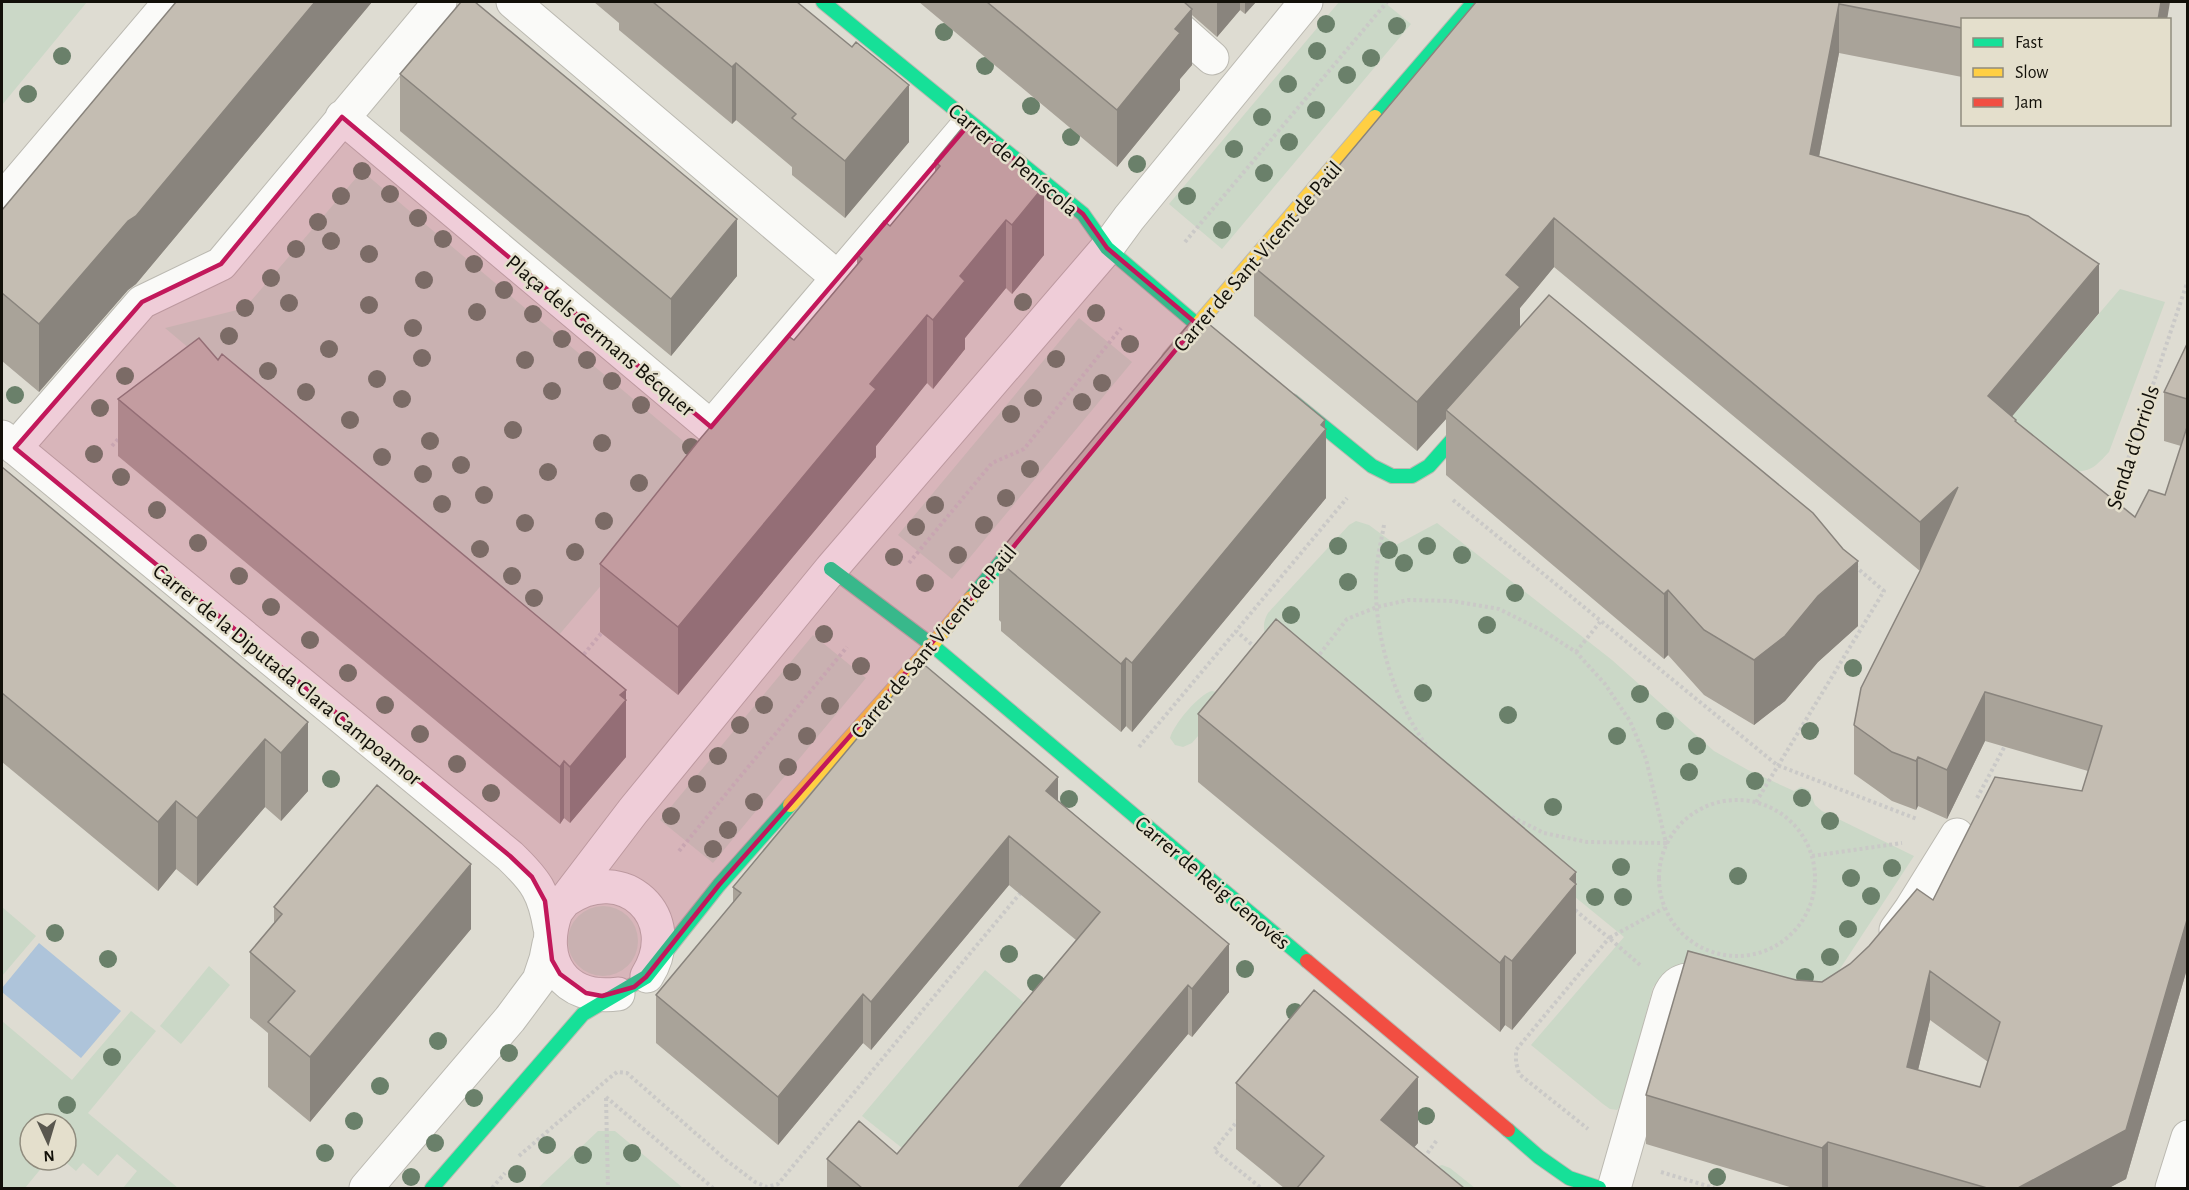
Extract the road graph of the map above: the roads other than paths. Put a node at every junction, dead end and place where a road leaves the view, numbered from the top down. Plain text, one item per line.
1 (170, 2) edge
2 (440, 2) edge
3 (513, 2) edge
4 (824, 2) edge
5 (1149, 2) edge
6 (1306, 2) edge
7 (1474, 2) edge
8 (1212, 58) dead end
9 (342, 117) junction
10 (970, 123) junction
11 (2, 200) edge
12 (1107, 248) junction
13 (838, 278) junction
14 (1197, 324) junction
15 (1223, 346) edge
16 (1157, 373) edge
17 (1279, 391) edge
18 (1482, 406) edge
19 (8, 442) edge
20 (1039, 515) edge
21 (831, 569) junction
22 (932, 645) junction
23 (1957, 835) road end
24 (555, 924) junction
25 (1877, 955) edge
26 (646, 977) junction
27 (618, 994) junction
28 (1746, 996) edge
29 (2187, 1137) edge
30 (366, 1188) edge
31 (432, 1188) edge
32 (1599, 1188) edge
33 (1614, 1188) edge
34 (2172, 1188) edge

1 - 11 street
2 - 9 street
3 - 13 street
4 - 10 street, Carrer de Peníscola
5 - 8 street
6 - 12 street
7 - 14 street, Carrer de Sant Vicent de Paül
9 - 13 street, Plaça dels Germans Bécquer
9 - 19 street
10 - 12 street, Carrer de Peníscola
10 - 13 street, Plaça dels Germans Bécquer
12 - 14 street, Carrer de Peníscola
12 - 21 street
14 - 15 street, Carrer de Peníscola
14 - 16 street, Carrer de Sant Vicent de Paül
17 - 18 street
19 - 24 street, Carrer de la Diputada Clara Campoamor
20 - 22 street, Carrer de Sant Vicent de Paül
21 - 22 street, Carrer de Reig Genovés
21 - 24 street
22 - 26 street, Carrer de Sant Vicent de Paül
22 - 32 street, Carrer de Reig Genovés
23 - 25 street
24 - 26 street
24 - 27 street
24 - 30 street
26 - 27 street, Carrer de Sant Vicent de Paül
27 - 31 street, Carrer de Sant Vicent de Paül
28 - 33 street
29 - 34 street

